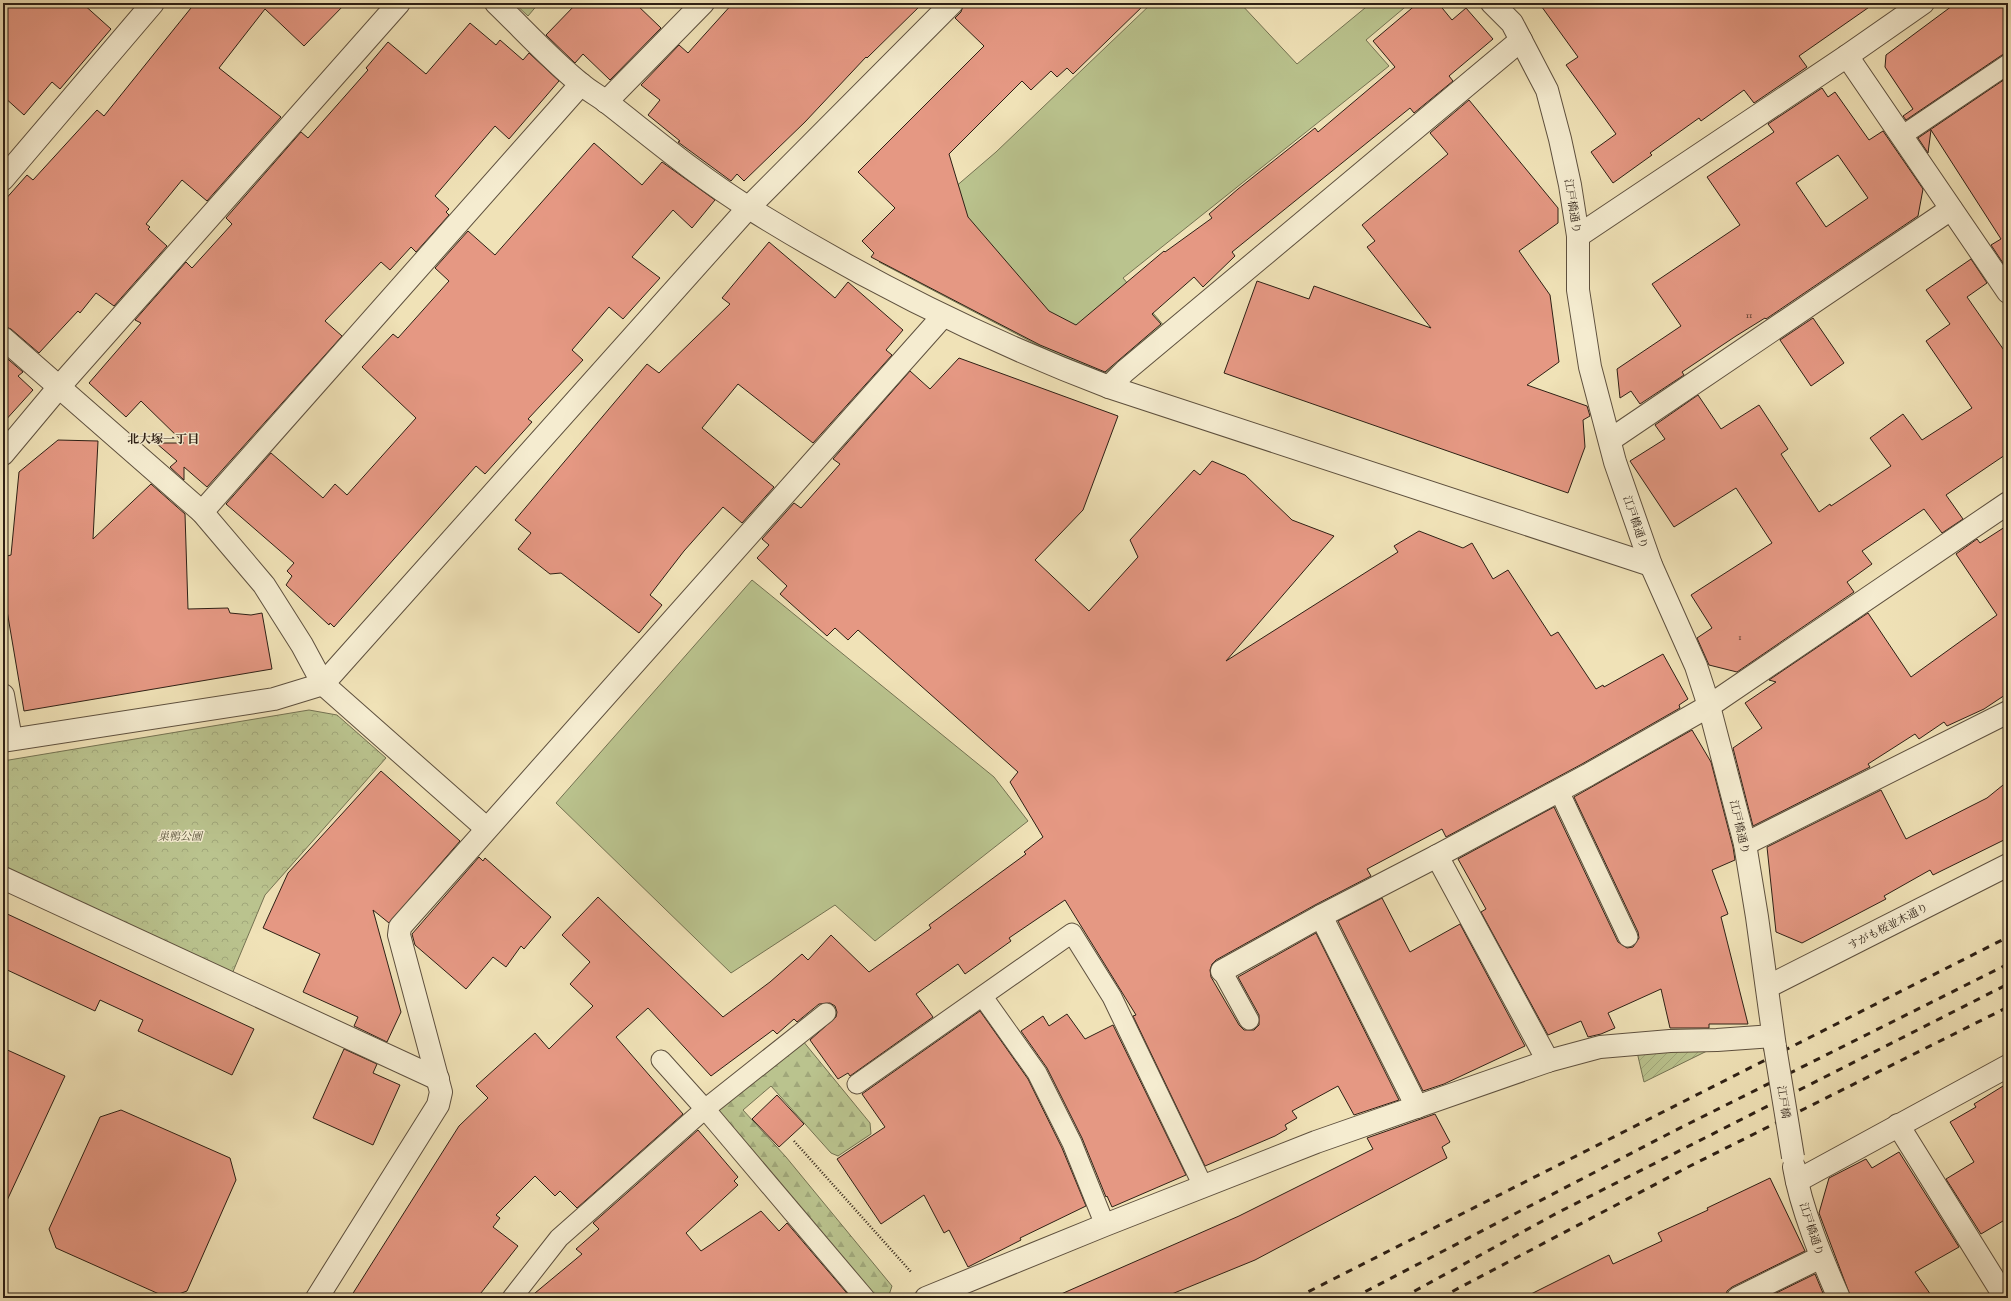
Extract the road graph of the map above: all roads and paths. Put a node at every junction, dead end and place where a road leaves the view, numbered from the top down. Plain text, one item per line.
1 (153, 3) edge
2 (399, 3) edge
3 (496, 3) edge
4 (703, 3) edge
5 (952, 3) edge
6 (1492, 3) edge
7 (1923, 3) edge
8 (1520, 40) junction
9 (1847, 56) junction
10 (2008, 64) edge
11 (580, 84) junction
12 (606, 102) junction
13 (1902, 136) junction
14 (3, 179) edge
15 (748, 208) junction
16 (1951, 209) junction
17 (1578, 236) junction
18 (2008, 292) edge
19 (943, 316) junction
20 (3, 338) edge
21 (59, 387) junction
22 (1109, 387) junction
23 (1610, 440) junction
24 (3, 454) edge
25 (2008, 503) edge
26 (202, 512) junction
27 (1651, 565) junction
28 (323, 684) junction
29 (3, 695) edge
30 (1710, 706) junction
31 (2008, 712) edge
32 (7, 740) edge
33 (1559, 791) junction
34 (486, 828) junction
35 (1745, 844) junction
36 (1438, 856) junction
37 (2008, 865) edge
38 (3, 878) edge
39 (1321, 916) junction
40 (1628, 936) dead end
41 (1222, 971) joint
42 (1767, 987) junction
43 (983, 996) junction
44 (826, 1013) dead end
45 (1249, 1020) dead end
46 (1774, 1042) junction
47 (661, 1060) dead end
48 (1548, 1061) junction
49 (2008, 1066) edge
50 (438, 1079) junction
51 (858, 1084) dead end
52 (1417, 1107) junction
53 (705, 1109) junction
54 (1898, 1125) junction
55 (794, 1141) dead end
56 (1793, 1157) joint
57 (1797, 1181) junction
58 (1203, 1186) junction
59 (1105, 1225) junction
60 (1821, 1258) junction
61 (2002, 1294) edge
62 (929, 1297) edge
63 (317, 1298) edge
64 (512, 1298) edge
65 (864, 1298) edge
66 (1738, 1298) edge
67 (1839, 1298) edge

1 - 14 street
2 - 21 street
3 - 11 street
4 - 12 street
5 - 15 street
6 - 8 street, 江戸橋通り
7 - 9 street
8 - 17 street, 江戸橋通り
8 - 22 street
9 - 13 street
9 - 17 street
10 - 13 lane
11 - 12 street
11 - 26 street
12 - 15 street
13 - 16 street
15 - 19 street
15 - 28 street
16 - 18 street
16 - 23 street
17 - 23 street, 江戸橋通り
19 - 22 street
19 - 34 street
20 - 21 street
21 - 24 street
21 - 26 street
22 - 27 street
23 - 27 street, 江戸橋通り
25 - 30 street
26 - 28 street
27 - 30 street, 江戸橋通り
28 - 32 street
28 - 34 street
29 - 32 street
30 - 33 street
30 - 35 street, 江戸橋通り
31 - 35 street
33 - 36 street
33 - 40 lane
34 - 50 street
35 - 42 street, 江戸橋通り
36 - 39 street
36 - 48 street
37 - 42 street, すがも桜並木通り
38 - 50 street
39 - 41 street
39 - 52 street
41 - 45 lane
42 - 46 street, 江戸橋通り
43 - 51 lane
43 - 58 lane
43 - 59 lane
44 - 53 lane
46 - 48 street
46 - 56 street, 江戸橋, bridge
47 - 53 lane
48 - 52 street
49 - 54 street
50 - 63 street
52 - 58 street
53 - 64 lane
53 - 65 lane
54 - 57 street
54 - 61 street
55 - 62 path
56 - 57 street, 江戸橋通り
57 - 60 street, 江戸橋通り
58 - 59 street
59 - 62 street
60 - 66 street
60 - 67 street, 江戸橋通り

